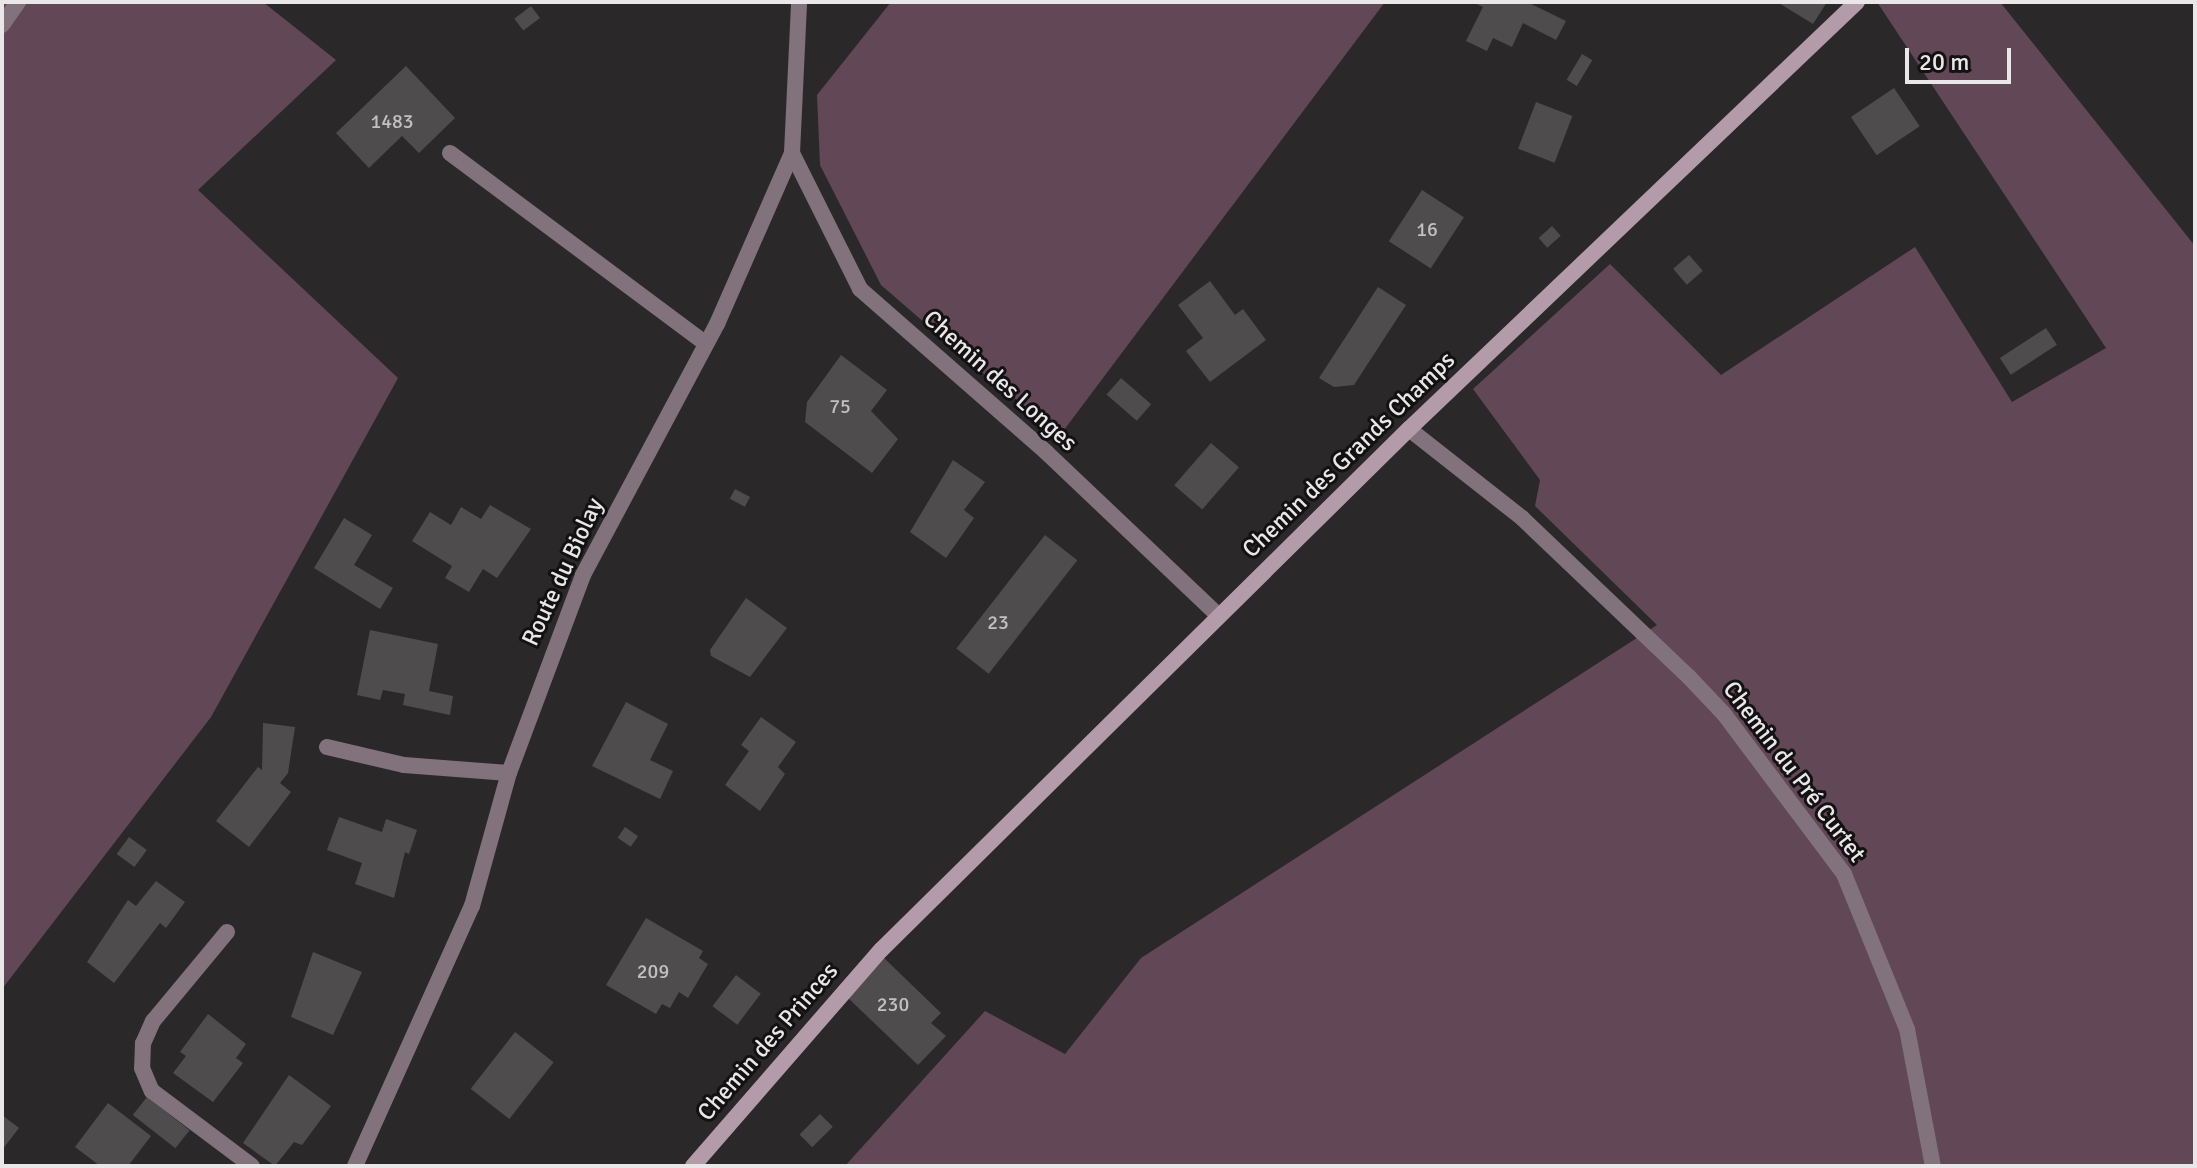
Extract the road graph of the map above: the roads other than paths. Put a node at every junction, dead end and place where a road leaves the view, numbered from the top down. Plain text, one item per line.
1 (18, 2) edge
2 (799, 2) edge
3 (1857, 2) edge
4 (2, 25) edge
5 (450, 153) dead end
6 (792, 153) junction
7 (706, 344) junction
8 (1409, 429) junction
9 (1218, 615) junction
10 (327, 747) dead end
11 (509, 773) junction
12 (227, 932) dead end
13 (881, 950) joint
14 (252, 1166) edge
15 (355, 1166) edge
16 (693, 1166) edge
17 (1933, 1166) edge

1 - 4 street
2 - 6 street, Route du Biolay
3 - 8 street, Chemin des Grands Champs
5 - 7 street
6 - 7 street, Route du Biolay
6 - 9 street, Chemin des Longes
7 - 11 street, Route du Biolay
8 - 9 street, Chemin des Grands Champs
8 - 17 street, Chemin du Pré Curtet
9 - 13 street, Chemin des Grands Champs
10 - 11 street
11 - 15 street, Route du Biolay
12 - 14 street
13 - 16 street, Chemin des Princes

